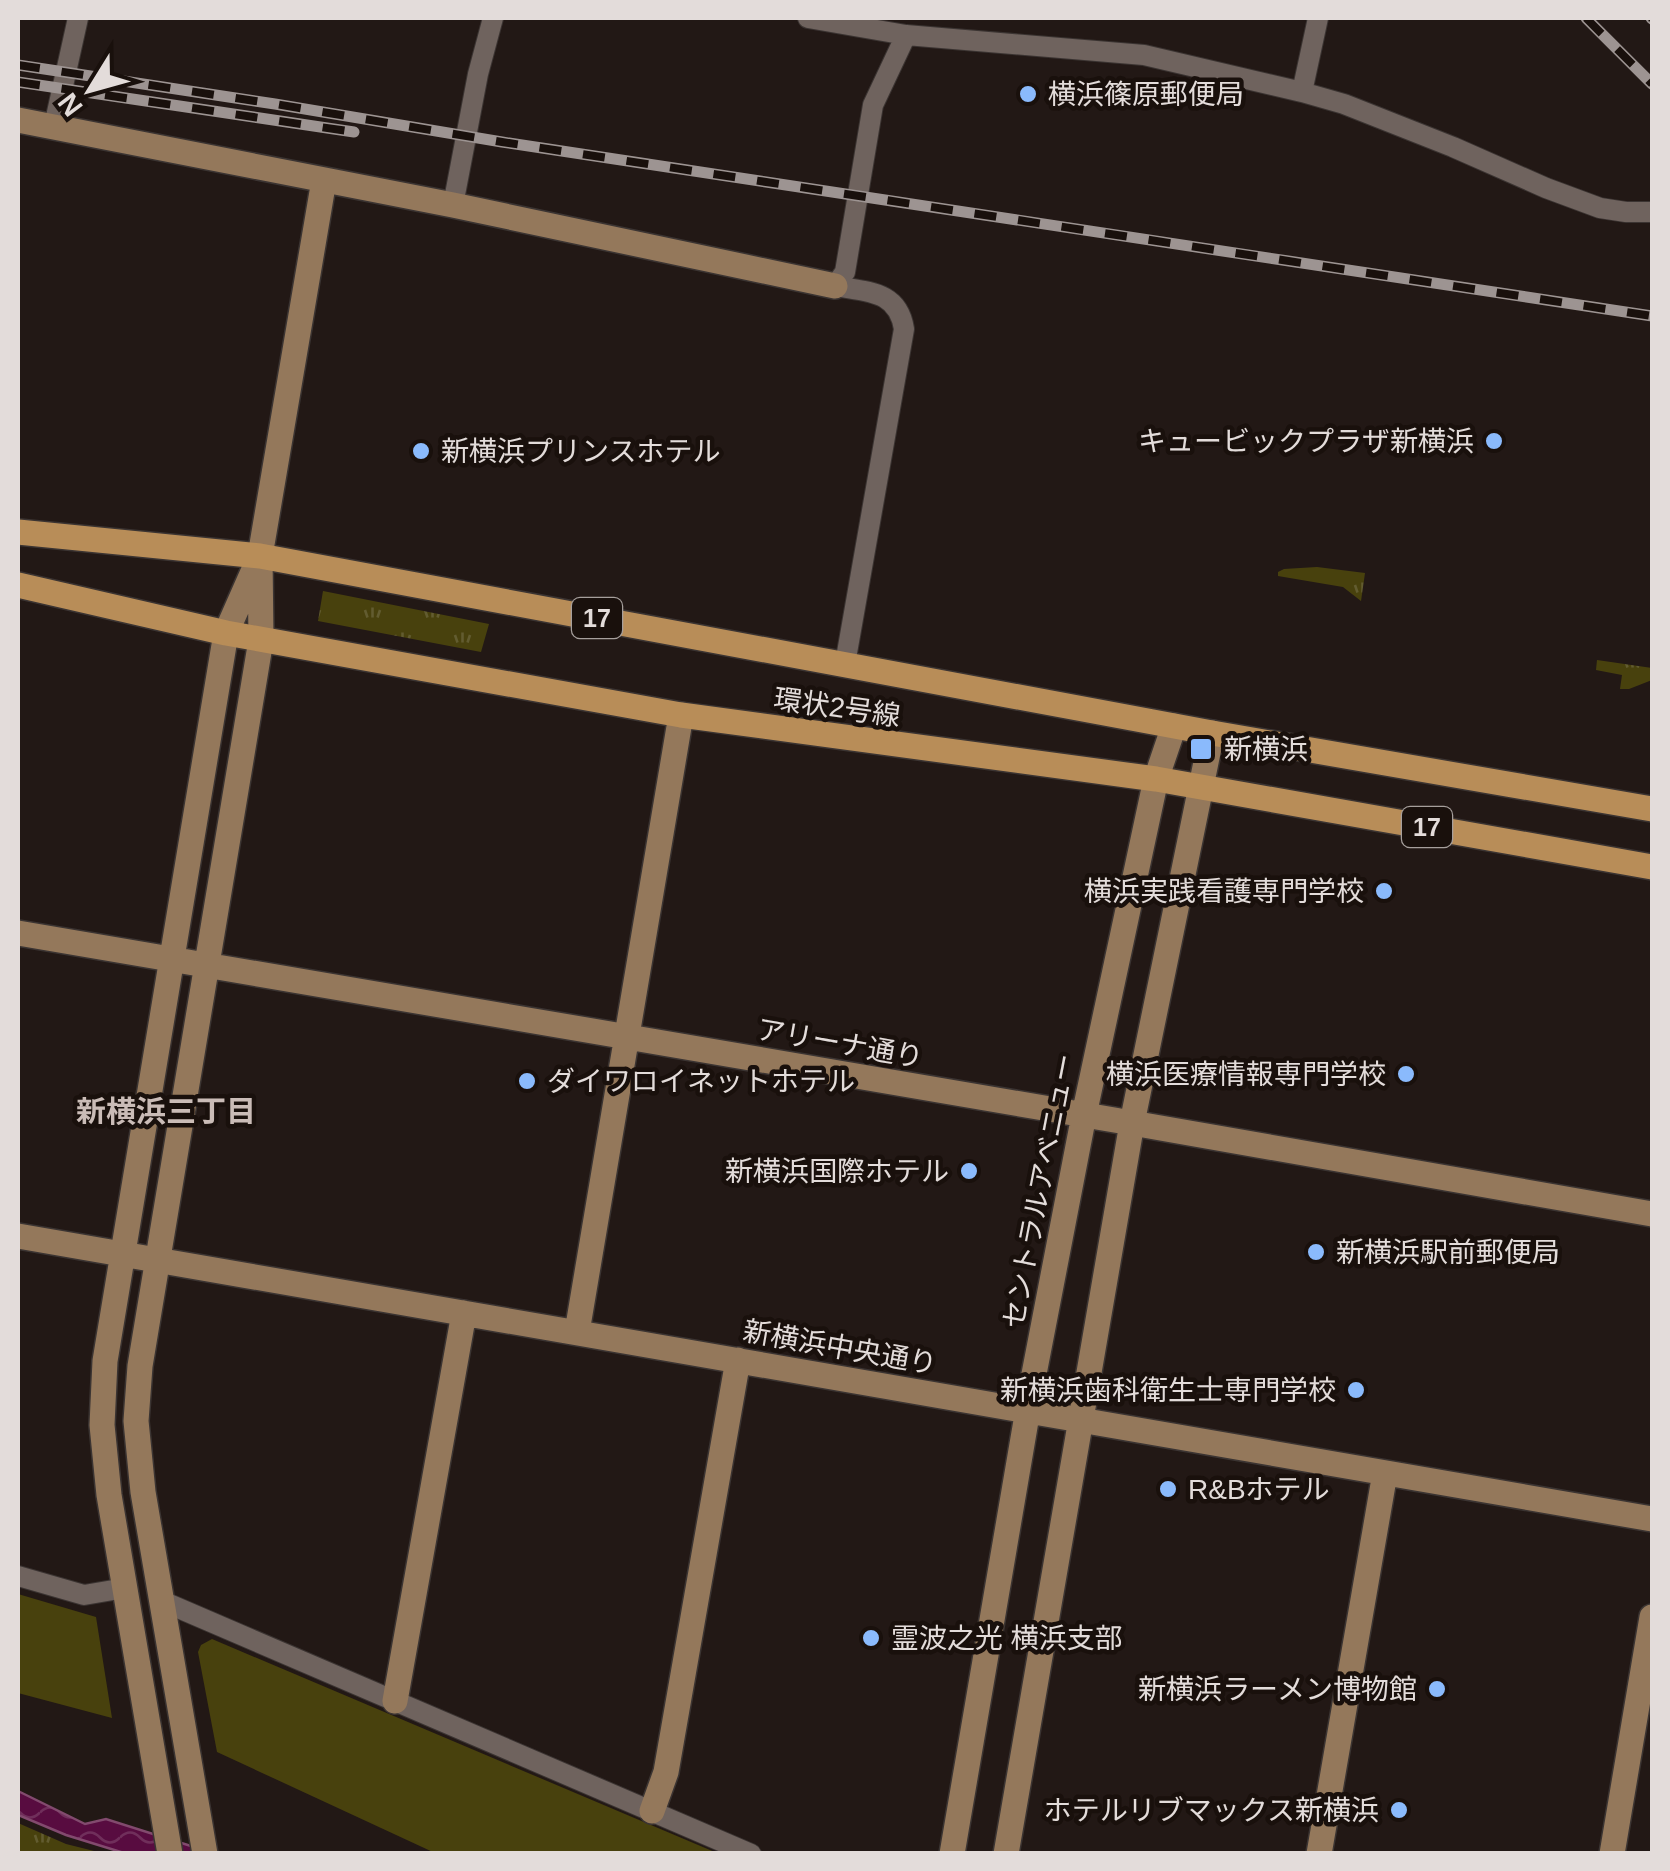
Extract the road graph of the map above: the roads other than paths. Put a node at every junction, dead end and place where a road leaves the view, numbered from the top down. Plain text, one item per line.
1 (78, 18) edge
2 (492, 18) edge
3 (808, 18) edge
4 (1318, 18) edge
5 (906, 34) junction
6 (1302, 92) junction
7 (18, 120) edge
8 (54, 126) junction
9 (324, 180) junction
10 (453, 206) junction
11 (1652, 212) edge
12 (835, 286) junction
13 (18, 532) edge
14 (260, 556) junction
15 (18, 585) edge
16 (226, 634) junction
17 (261, 640) junction
18 (845, 664) junction
19 (681, 714) junction
20 (1174, 726) junction
21 (1212, 733) junction
22 (1156, 780) junction
23 (1201, 788) junction
24 (1645, 805) edge
25 (1652, 867) edge
26 (18, 934) edge
27 (172, 960) junction
28 (206, 965) junction
29 (626, 1036) junction
30 (1084, 1115) junction
31 (1132, 1122) junction
32 (1652, 1214) edge
33 (18, 1236) edge
34 (122, 1254) junction
35 (156, 1260) junction
36 (464, 1313) junction
37 (576, 1332) junction
38 (738, 1360) junction
39 (1027, 1410) junction
40 (1081, 1420) junction
41 (1385, 1472) junction
42 (1652, 1519) edge
43 (18, 1576) edge
44 (125, 1588) junction
45 (162, 1601) junction
46 (1652, 1617) edge
47 (396, 1700) junction
48 (652, 1811) junction
49 (170, 1854) edge
50 (204, 1854) edge
51 (751, 1854) edge
52 (952, 1854) edge
53 (1006, 1854) edge
54 (1319, 1854) edge
55 (1612, 1854) edge

1 - 8 street
2 - 10 street
3 - 5 street
4 - 6 street
5 - 6 street
5 - 12 street
6 - 11 street
7 - 8 street
8 - 9 street
9 - 10 street
9 - 14 street
10 - 12 street
12 - 18 street
13 - 14 main road, 環状2号線 / 17
14 - 16 street
14 - 17 street
14 - 18 main road, 環状2号線 / 17
15 - 16 main road, 環状2号線 / 17
16 - 17 main road, 環状2号線 / 17
16 - 27 street
17 - 19 main road, 環状2号線 / 17
17 - 28 street
18 - 20 main road, 環状2号線 / 17
19 - 22 main road, 環状2号線 / 17
19 - 29 street
20 - 21 main road, 環状2号線 / 17
20 - 22 street, セントラルアベニュー
21 - 23 street
21 - 24 main road, 環状2号線 / 17
22 - 23 main road, 環状2号線 / 17
22 - 30 street, セントラルアベニュー
23 - 25 main road, 環状2号線 / 17
23 - 31 street
26 - 27 street, アリーナ通り
27 - 28 street, アリーナ通り
27 - 34 street
28 - 29 street, アリーナ通り
28 - 35 street
29 - 30 street, アリーナ通り
29 - 37 street
30 - 31 street, アリーナ通り
30 - 39 street, セントラルアベニュー
31 - 32 street, アリーナ通り
31 - 40 street
33 - 34 street, 新横浜中央通り
34 - 35 street, 新横浜中央通り
34 - 44 street
35 - 36 street, 新横浜中央通り
35 - 45 street
36 - 37 street, 新横浜中央通り
36 - 47 street
37 - 38 street, 新横浜中央通り
38 - 39 street, 新横浜中央通り
38 - 48 street
39 - 40 street, 新横浜中央通り
39 - 52 street, セントラルアベニュー
40 - 41 street, 新横浜中央通り
40 - 53 street
41 - 42 street, 新横浜中央通り
41 - 54 street
43 - 44 street
44 - 49 street
45 - 47 street
45 - 50 street
46 - 55 street
47 - 48 street
48 - 51 street

